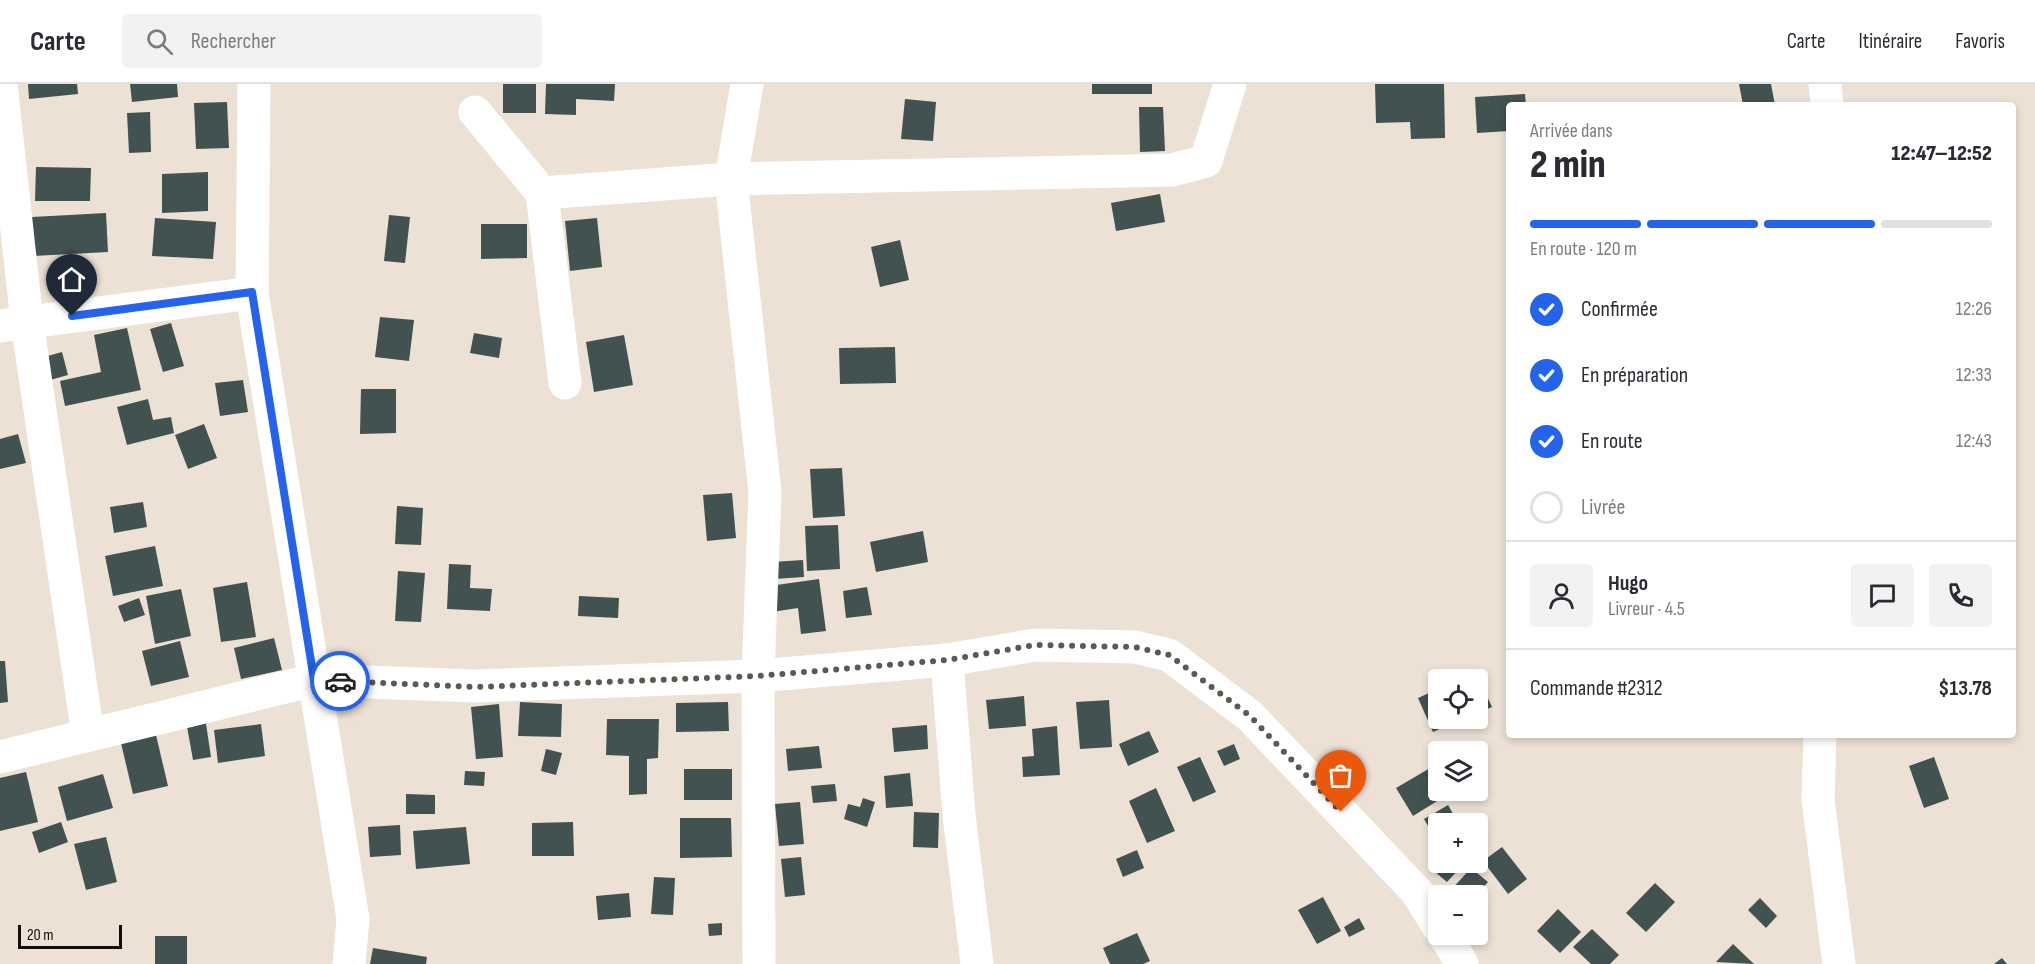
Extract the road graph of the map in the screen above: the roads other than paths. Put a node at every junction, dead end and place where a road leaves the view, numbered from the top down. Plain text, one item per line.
1 (1, 84) edge
2 (254, 84) edge
3 (747, 84) edge
4 (1230, 84) edge
5 (1826, 84) edge
6 (1827, 102) edge
7 (475, 112) dead end
8 (731, 179) junction
9 (542, 193) junction
10 (252, 292) junction
11 (13, 324) edge
12 (565, 383) dead end
13 (947, 660) junction
14 (758, 676) junction
15 (314, 680) junction
16 (88, 735) junction
17 (1820, 738) edge
18 (0, 757) edge
19 (1428, 910) edge
20 (1451, 945) edge
21 (349, 964) edge
22 (759, 964) edge
23 (977, 964) edge
24 (1462, 964) edge
25 (1839, 964) edge

1 - 11 street
2 - 10 street
3 - 8 street
4 - 8 street
5 - 6 street
7 - 9 street
8 - 9 street
8 - 14 street
9 - 12 street
10 - 11 street
10 - 15 street
11 - 16 street
13 - 14 street
13 - 19 street
13 - 23 street
14 - 15 street
14 - 22 street
15 - 16 street
15 - 21 street
16 - 18 street
17 - 25 street
20 - 24 street

